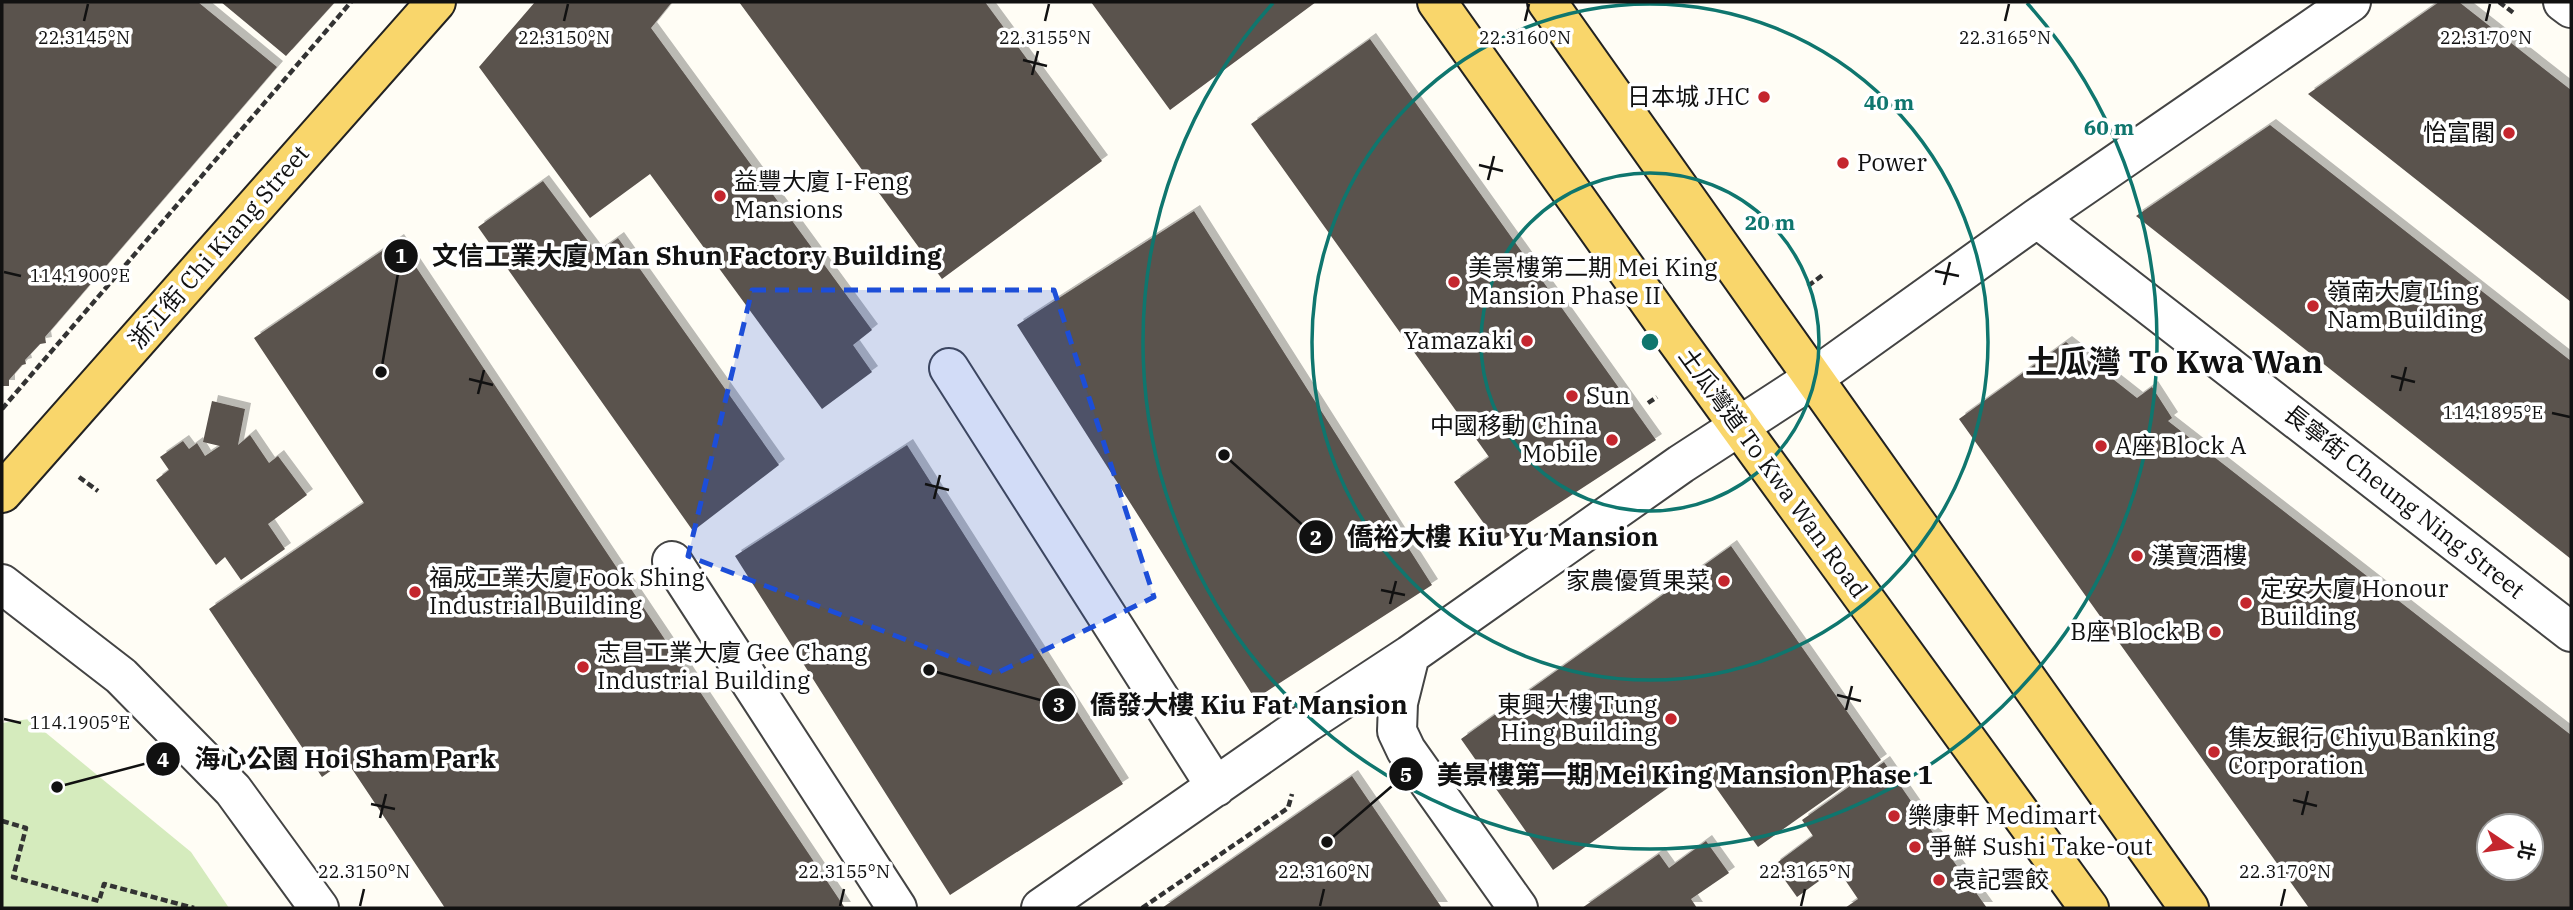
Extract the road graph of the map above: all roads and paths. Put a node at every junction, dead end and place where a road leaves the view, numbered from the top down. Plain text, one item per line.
1 (351, 2) edge
2 (436, 2) edge
3 (1437, 2) edge
4 (1547, 2) edge
5 (2351, 2) edge
6 (2563, 2) edge
7 (2571, 8) edge
8 (2037, 218) junction
9 (949, 368) dead end
10 (1815, 377) junction
11 (2, 409) edge
12 (1738, 425) junction
13 (2, 493) edge
14 (672, 561) dead end
15 (2, 584) edge
16 (2571, 632) edge
17 (1410, 656) junction
18 (1216, 787) junction
19 (1293, 789) dead end
20 (2, 821) edge
21 (194, 908) edge
22 (319, 908) edge
23 (897, 908) edge
24 (1041, 908) edge
25 (1142, 908) edge
26 (1518, 908) edge
27 (2089, 908) edge
28 (2189, 908) edge

1 - 11 path
2 - 13 main road, 浙江街 Chi Kiang Street
3 - 12 main road, 土瓜灣道 To Kwa Wan Road
4 - 10 main road
5 - 8 street
6 - 7 street
8 - 10 street
8 - 16 street, 長寧街 Cheung Ning Street
9 - 18 street
10 - 12 street
10 - 28 main road
12 - 17 street
12 - 27 main road, 土瓜灣道 To Kwa Wan Road
14 - 23 street
15 - 22 street
17 - 18 street
17 - 26 street
18 - 24 street
19 - 25 path
20 - 21 path

